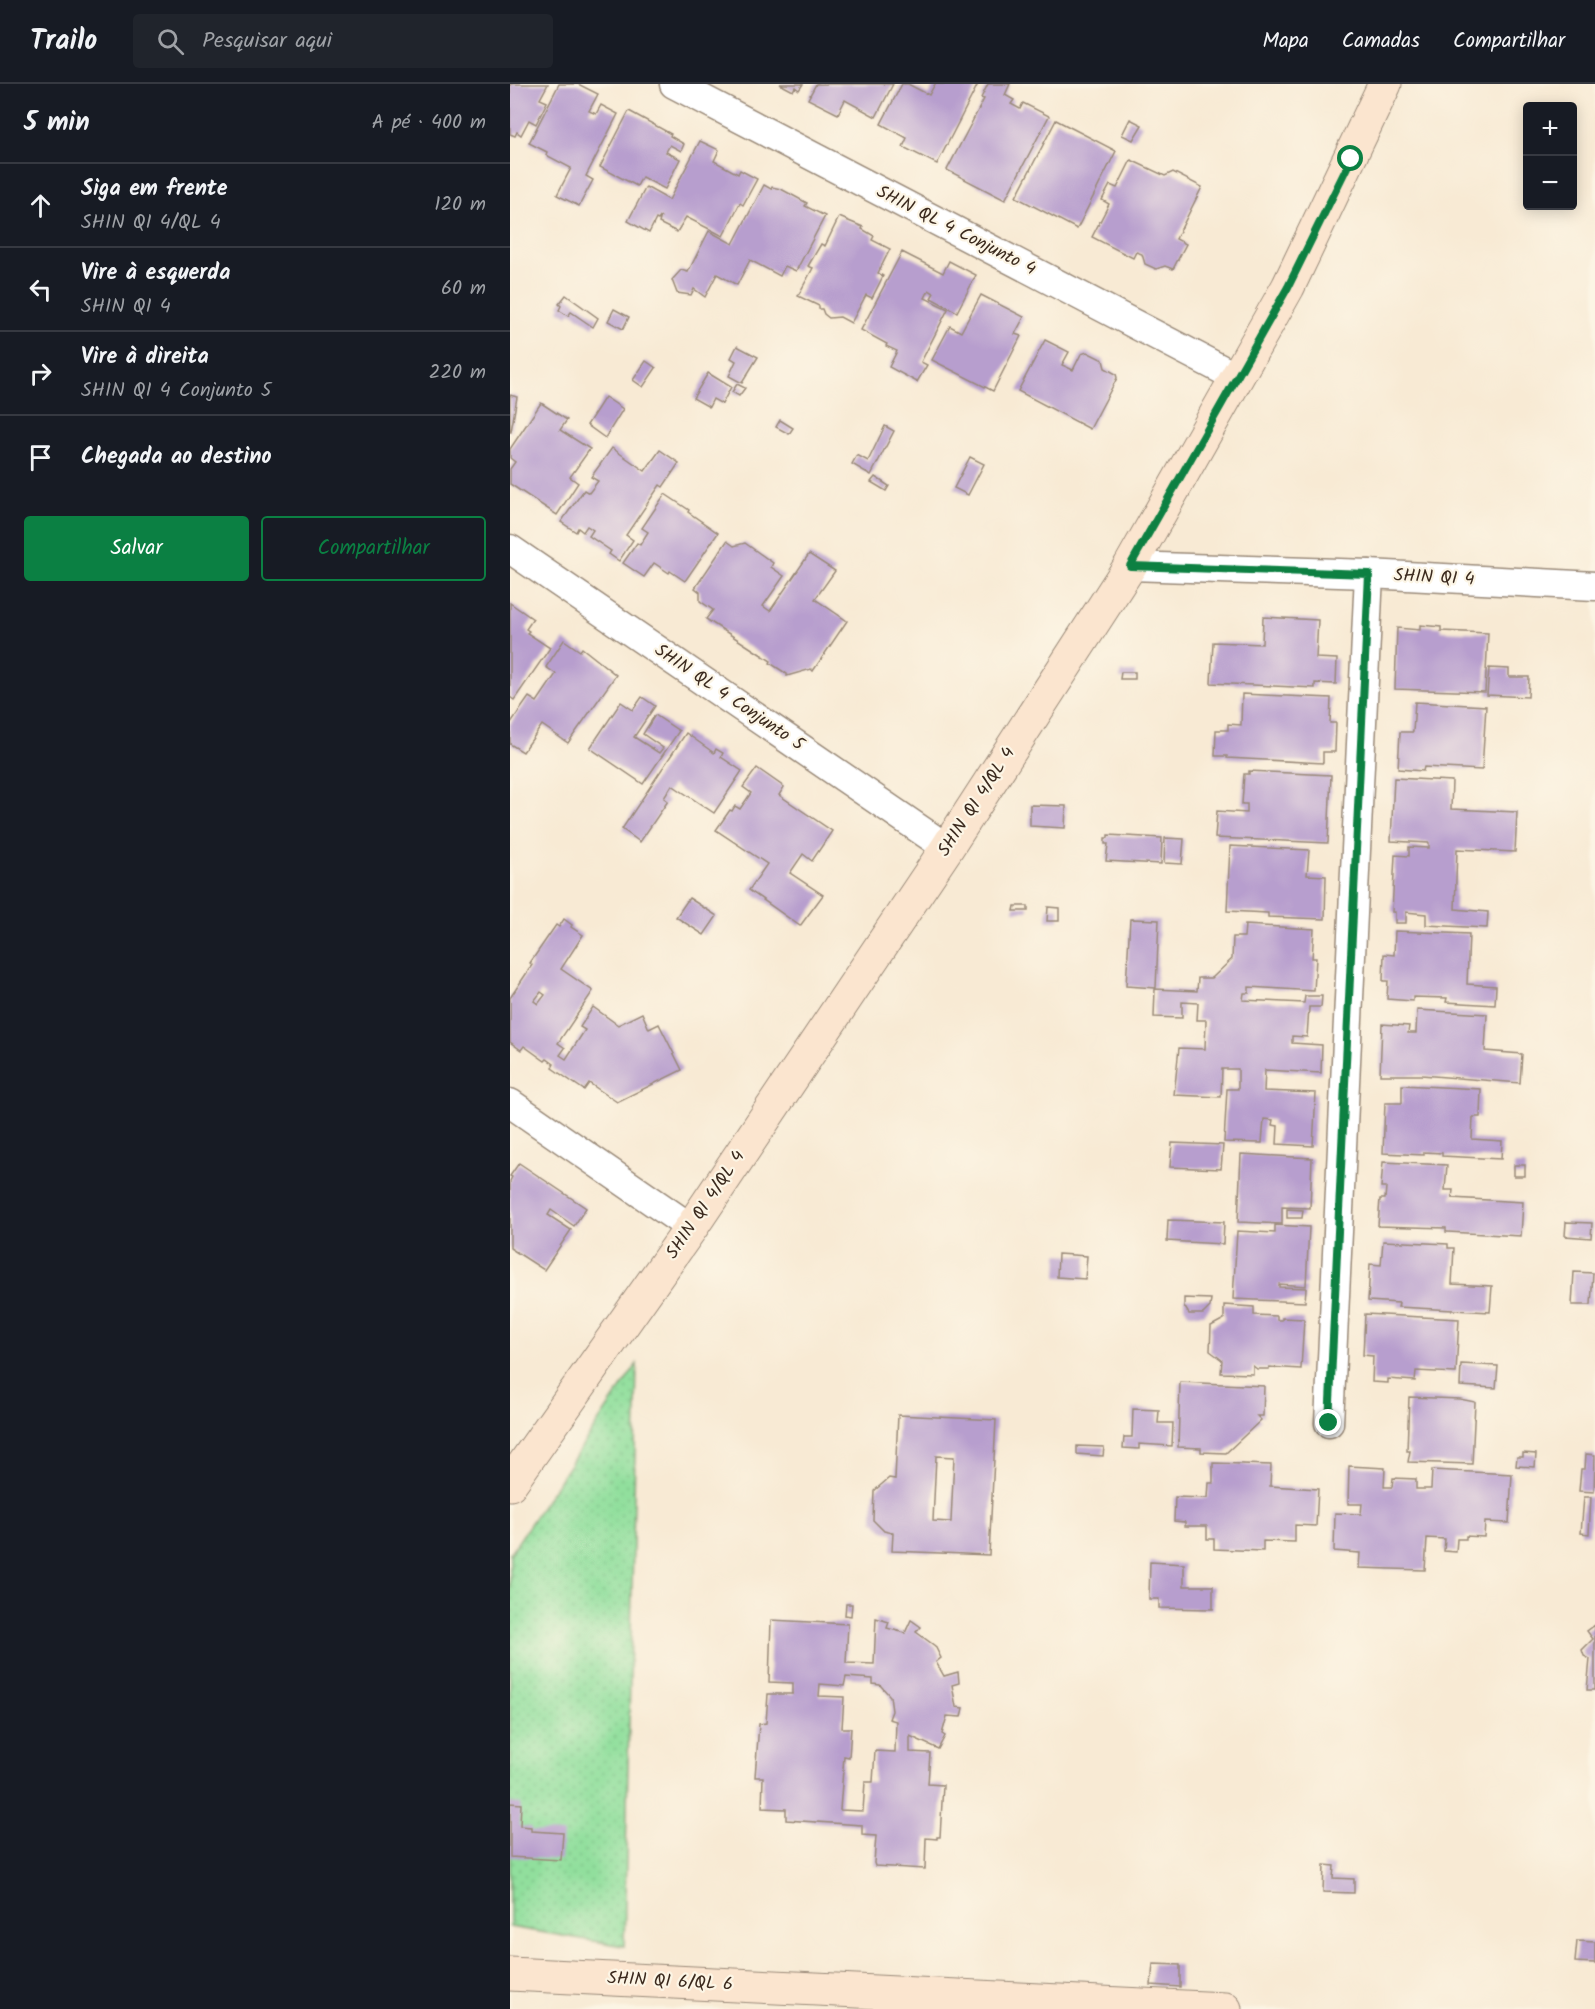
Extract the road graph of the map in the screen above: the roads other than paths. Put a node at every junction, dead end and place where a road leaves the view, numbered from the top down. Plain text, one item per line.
1 (674, 84) edge
2 (1385, 84) edge
3 (1238, 378) junction
4 (510, 549) edge
5 (1130, 566) junction
6 (1369, 574) junction
7 (1595, 586) edge
8 (947, 848) junction
9 (510, 1103) edge
10 (691, 1228) junction
11 (1329, 1423) dead end
12 (510, 1484) edge
13 (510, 1974) edge
14 (1225, 2009) edge

1 - 3 street, SHIN QL 4 Conjunto 4
2 - 3 street, SHIN QI 4/QL 4
3 - 5 street, SHIN QI 4/QL 4
4 - 8 street, SHIN QL 4 Conjunto 5
5 - 6 street, SHIN QI 4
5 - 8 street, SHIN QI 4/QL 4
6 - 7 street, SHIN QI 4
6 - 11 street
8 - 10 street, SHIN QI 4/QL 4
9 - 10 street
10 - 12 street, SHIN QI 4/QL 4
13 - 14 street, SHIN QI 6/QL 6

